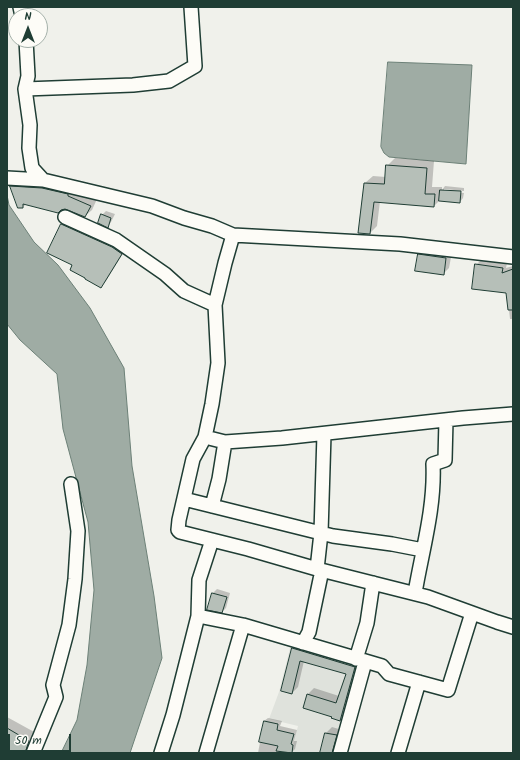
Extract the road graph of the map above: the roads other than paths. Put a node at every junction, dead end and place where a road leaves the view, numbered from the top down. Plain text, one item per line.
1 (191, 7) edge
2 (26, 48) edge
3 (25, 89) junction
4 (7, 178) edge
5 (43, 180) junction
6 (65, 217) dead end
7 (233, 235) junction
8 (513, 257) edge
9 (215, 305) junction
10 (513, 414) edge
11 (446, 420) junction
12 (324, 434) junction
13 (205, 437) junction
14 (225, 442) junction
15 (71, 484) dead end
16 (184, 499) junction
17 (212, 506) junction
18 (321, 533) junction
19 (212, 540) junction
20 (424, 550) junction
21 (319, 569) junction
22 (373, 583) junction
23 (415, 594) junction
24 (472, 613) junction
25 (198, 616) junction
26 (243, 625) junction
27 (513, 627) edge
28 (303, 643) junction
29 (360, 660) junction
30 (419, 682) junction
31 (33, 753) edge
32 (161, 753) edge
33 (206, 753) edge
34 (340, 753) edge
35 (398, 753) edge

1 - 3 street
2 - 3 street
3 - 5 street
4 - 5 street
5 - 7 street
6 - 9 street
7 - 8 street
7 - 9 street
9 - 13 street
10 - 11 street
11 - 12 street
11 - 20 street
12 - 14 street
12 - 18 street
13 - 14 street
13 - 16 street
14 - 17 street
15 - 31 street
16 - 17 street
16 - 19 street
17 - 18 street
18 - 20 street
18 - 21 street
19 - 21 street
19 - 25 street
20 - 23 street
21 - 22 street
21 - 28 street
22 - 23 street
22 - 29 street
23 - 24 street
24 - 27 street
24 - 30 street
25 - 26 street
25 - 32 street
26 - 28 street
26 - 33 street
28 - 29 street
29 - 30 street
29 - 34 street
30 - 35 street

